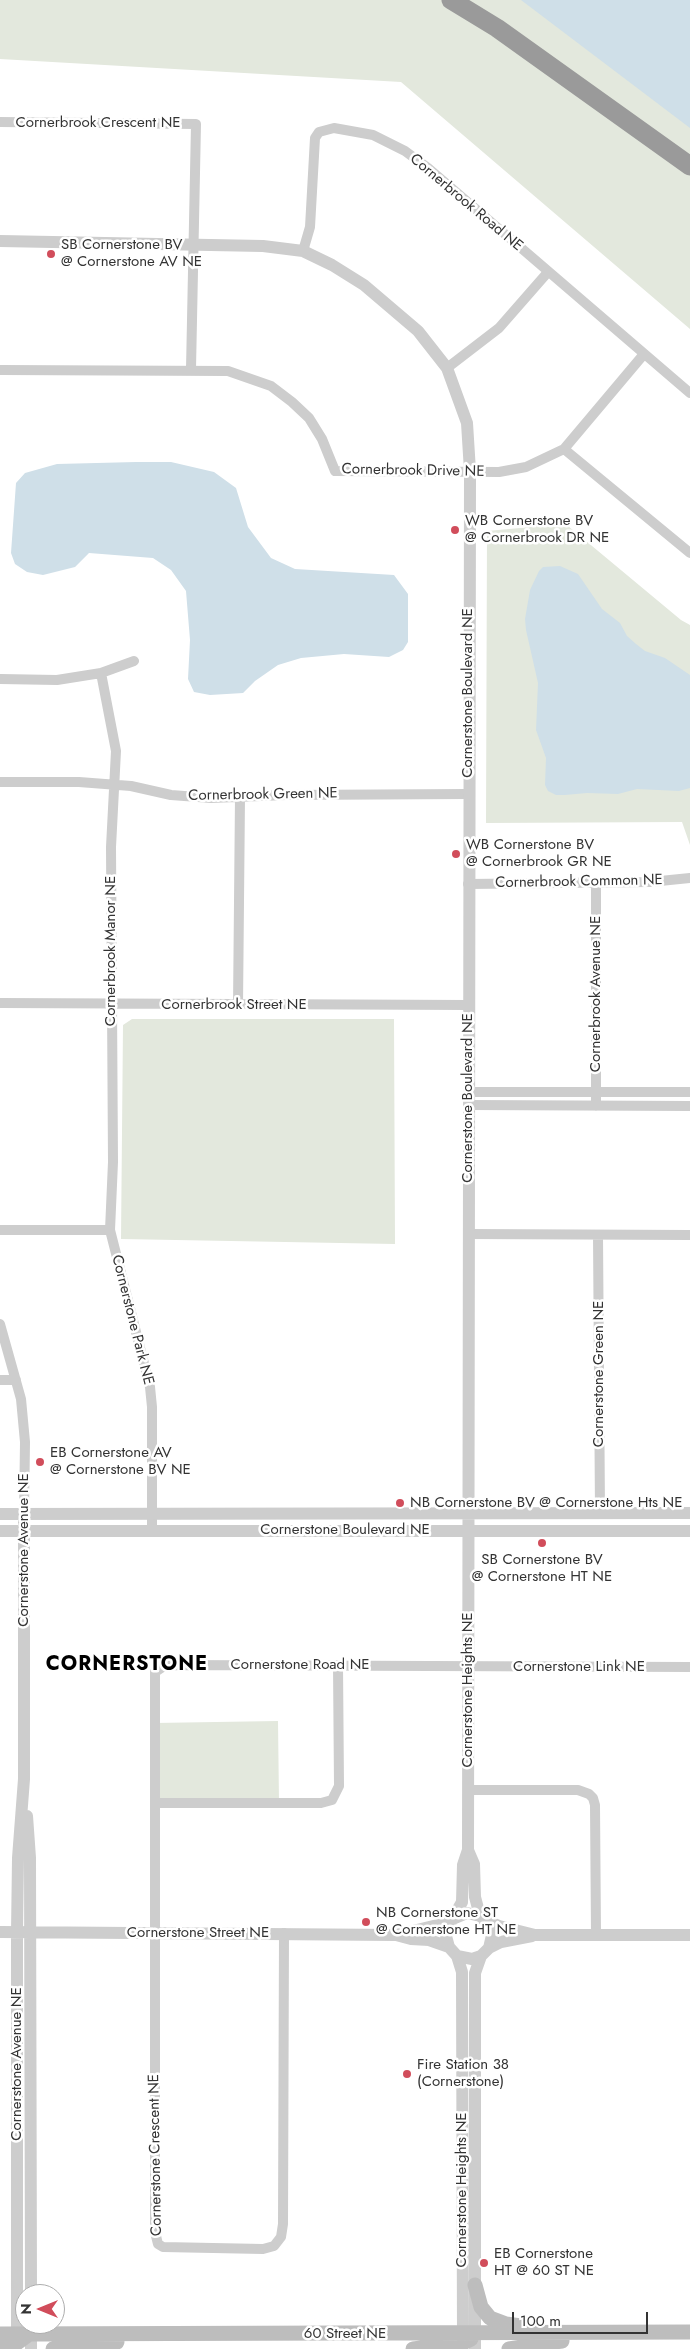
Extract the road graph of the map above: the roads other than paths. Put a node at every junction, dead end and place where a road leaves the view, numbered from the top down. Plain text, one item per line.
1 (452, 0) edge
2 (0, 122) edge
3 (690, 166) edge
4 (0, 241) edge
5 (194, 244) junction
6 (302, 251) junction
7 (548, 272) junction
8 (644, 354) junction
9 (447, 368) junction
10 (191, 369) junction
11 (0, 370) edge
12 (690, 393) edge
13 (564, 449) junction
14 (470, 471) junction
15 (690, 553) edge
16 (134, 661) dead end
17 (101, 673) junction
18 (0, 679) edge
19 (0, 782) edge
20 (114, 785) junction
21 (468, 794) junction
22 (240, 797) junction
23 (690, 878) edge
24 (596, 882) junction
25 (468, 884) junction
26 (0, 1003) edge
27 (111, 1005) junction
28 (468, 1005) junction
29 (238, 1006) junction
30 (468, 1092) junction
31 (596, 1092) junction
32 (690, 1092) edge
33 (468, 1105) junction
34 (596, 1106) junction
35 (690, 1106) edge
36 (0, 1230) edge
37 (110, 1230) junction
38 (468, 1234) junction
39 (598, 1235) junction
40 (690, 1235) edge
41 (0, 1324) edge
42 (0, 1380) edge
43 (16, 1380) junction
44 (468, 1513) junction
45 (600, 1513) junction
46 (0, 1514) edge
47 (24, 1514) junction
48 (152, 1514) junction
49 (690, 1514) edge
50 (152, 1530) junction
51 (468, 1530) junction
52 (0, 1531) edge
53 (24, 1531) junction
54 (690, 1531) edge
55 (338, 1665) junction
56 (468, 1667) junction
57 (690, 1667) edge
58 (24, 1779) junction
59 (468, 1790) junction
60 (155, 1803) junction
61 (468, 1850) junction
62 (482, 1918) junction
63 (452, 1920) junction
64 (0, 1932) edge
65 (17, 1932) junction
66 (31, 1932) junction
67 (155, 1932) junction
68 (284, 1933) junction
69 (396, 1935) junction
70 (535, 1935) junction
71 (596, 1935) junction
72 (690, 1935) edge
73 (453, 1952) junction
74 (485, 1952) junction
75 (31, 2284) edge
76 (475, 2285) junction
77 (65, 2325) edge
78 (690, 2332) edge
79 (569, 2333) junction
80 (616, 2333) junction
81 (0, 2334) edge
82 (123, 2334) junction
83 (193, 2334) junction
84 (24, 2339) edge
85 (468, 2342) edge
86 (0, 2346) edge
87 (53, 2349) edge
88 (413, 2349) edge
89 (509, 2349) edge

1 - 3 highway
2 - 5 street, Cornerbrook Crescent NE
4 - 5 street, Cornerstone Boulevard NE
5 - 6 street, Cornerstone Boulevard NE
5 - 10 street
6 - 7 street, Cornerbrook Road NE
6 - 9 street, Cornerstone Boulevard NE
7 - 8 street, Cornerbrook Road NE
7 - 9 street
8 - 12 street, Cornerbrook Road NE
8 - 13 street, Cornerbrook Drive NE
9 - 14 street, Cornerstone Boulevard NE
10 - 11 street, Cornerbrook Drive NE
10 - 14 street, Cornerbrook Drive NE
13 - 14 street, Cornerbrook Drive NE
13 - 15 street
14 - 21 street, Cornerstone Boulevard NE
16 - 17 street
17 - 18 street
17 - 20 street, Cornerbrook Manor NE
19 - 20 street, Cornerbrook Green NE
20 - 22 street, Cornerbrook Green NE
20 - 27 street, Cornerbrook Manor NE
21 - 22 street, Cornerbrook Green NE
21 - 25 street, Cornerstone Boulevard NE
22 - 29 street
23 - 24 street, Cornerbrook Common NE
24 - 25 street, Cornerbrook Common NE
24 - 31 street, Cornerbrook Avenue NE
25 - 28 street, Cornerstone Boulevard NE
26 - 27 street, Cornerbrook Street NE
27 - 29 street, Cornerbrook Street NE
27 - 37 street, Cornerbrook Manor NE
28 - 29 street, Cornerbrook Street NE
28 - 30 street, Cornerstone Boulevard NE
30 - 31 street
30 - 33 street, Cornerstone Boulevard NE
31 - 32 street
31 - 34 street, Cornerbrook Avenue NE
33 - 34 street
33 - 38 street, Cornerstone Boulevard NE
34 - 35 street
36 - 37 street
37 - 48 street, Cornerstone Park NE
38 - 39 street
38 - 44 street, Cornerstone Boulevard NE
39 - 40 street
39 - 45 street, Cornerstone Green NE
41 - 43 street, Cornerstone Avenue NE
42 - 43 street
43 - 47 street, Cornerstone Avenue NE
44 - 45 street, Cornerstone Boulevard NE
44 - 48 street, Cornerstone Boulevard NE
44 - 51 street, Cornerstone Heights NE
45 - 49 street, Cornerstone Boulevard NE
46 - 47 street, Cornerstone Boulevard NE
47 - 48 street, Cornerstone Boulevard NE
47 - 53 street, Cornerstone Avenue NE
48 - 50 street, Cornerstone Park NE
50 - 51 street, Cornerstone Boulevard NE
50 - 53 street, Cornerstone Boulevard NE
51 - 54 street, Cornerstone Boulevard NE
51 - 56 street, Cornerstone Heights NE
52 - 53 street, Cornerstone Boulevard NE
53 - 58 street, Cornerstone Avenue NE
55 - 56 street, Cornerstone Road NE
55 - 60 street
55 - 60 street, Cornerstone Road NE
56 - 57 street, Cornerstone Link NE
56 - 59 street, Cornerstone Heights NE
58 - 65 street, Cornerstone Avenue NE
58 - 66 street, Cornerstone Avenue NE
59 - 61 street, Cornerstone Heights NE
59 - 71 street
60 - 67 street, Cornerstone Road NE
61 - 62 street, Cornerstone Heights NE
61 - 63 street, Cornerstone Heights NE
62 - 63 street
62 - 70 street
62 - 74 street, Cornerstone Heights NE
63 - 69 street, Cornerstone Street NE
63 - 73 street, Cornerstone Heights NE
64 - 65 street, Cornerstone Street NE
65 - 66 street, Cornerstone Street NE
65 - 84 street, Cornerstone Avenue NE
66 - 67 street, Cornerstone Street NE
66 - 75 street, Cornerstone Avenue NE
67 - 68 street, Cornerstone Street NE
67 - 68 street, Cornerstone Crescent NE
68 - 69 street, Cornerstone Street NE
69 - 73 street, Cornerstone Street NE
70 - 71 street
70 - 74 street
71 - 72 street
73 - 74 street
73 - 85 street, Cornerstone Heights NE
74 - 76 street, Cornerstone Heights NE
76 - 79 main road
76 - 85 street, Cornerstone Heights NE
77 - 82 main road
78 - 80 main road, 60 Street NE
79 - 80 main road, 60 Street NE
79 - 85 main road, 60 Street NE
80 - 89 main road
81 - 84 main road, 60 Street NE
82 - 83 main road, 60 Street NE
82 - 84 main road, 60 Street NE
83 - 85 main road, 60 Street NE
83 - 87 main road
84 - 86 main road
85 - 88 main road

